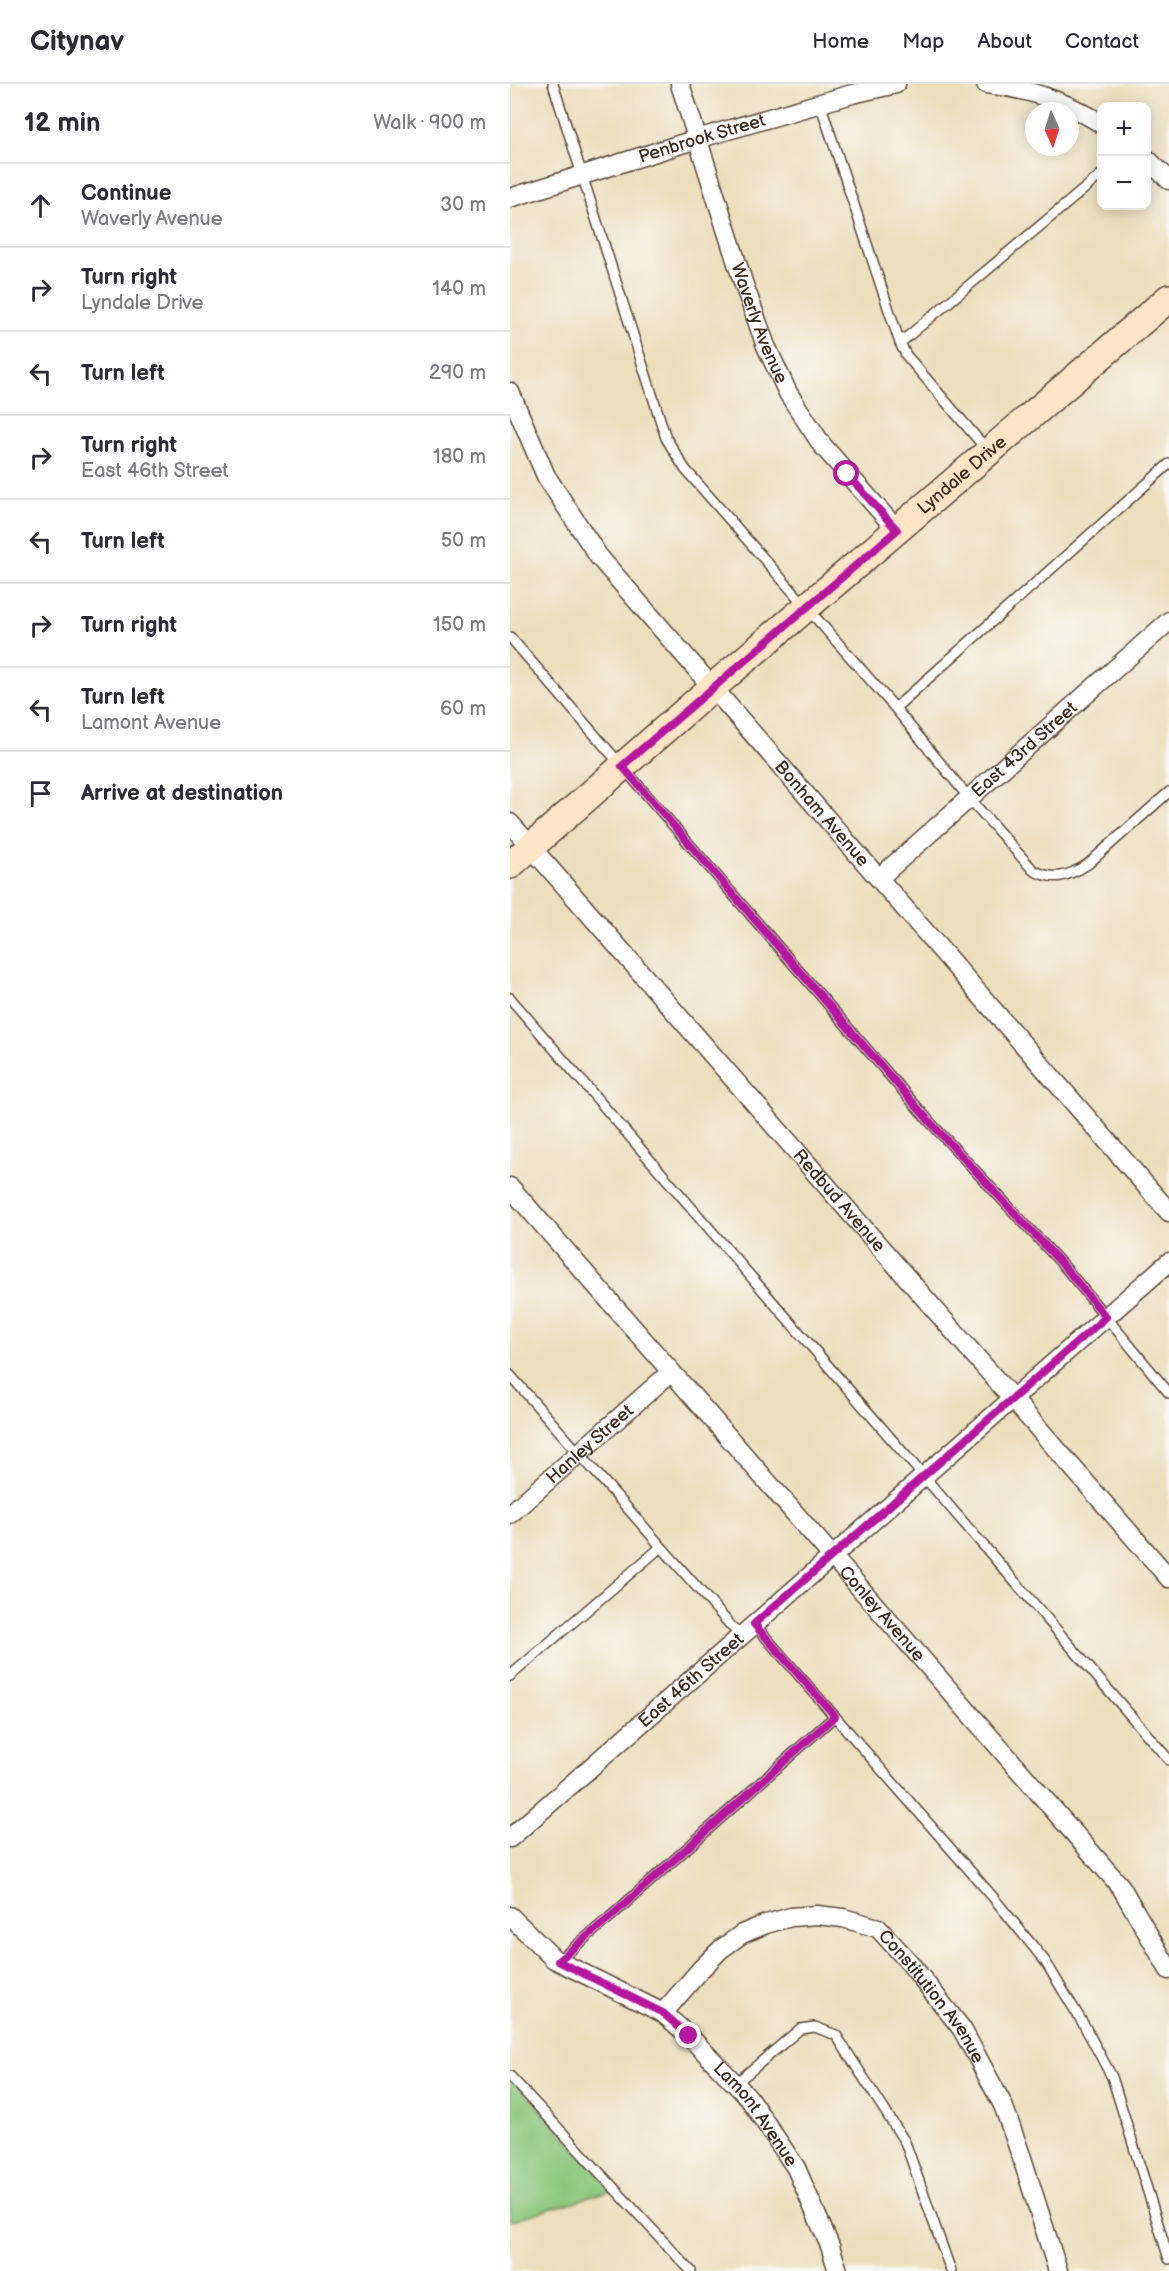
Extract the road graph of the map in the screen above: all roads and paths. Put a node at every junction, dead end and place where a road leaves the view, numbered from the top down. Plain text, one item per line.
1 (553, 84) edge
2 (680, 84) edge
3 (896, 84) edge
4 (986, 84) edge
5 (820, 103) junction
6 (1097, 122) edge
7 (698, 139) junction
8 (1151, 163) edge
9 (581, 175) junction
10 (1097, 177) edge
11 (1169, 180) edge
12 (510, 198) edge
13 (1169, 298) edge
14 (900, 343) junction
15 (510, 392) edge
16 (988, 452) junction
17 (1169, 464) edge
18 (897, 530) junction
19 (806, 607) junction
20 (1169, 621) edge
21 (510, 637) edge
22 (713, 687) junction
23 (895, 708) junction
24 (622, 766) junction
25 (1169, 792) edge
26 (969, 798) junction
27 (510, 823) edge
28 (531, 847) junction
29 (510, 865) edge
30 (879, 878) junction
31 (510, 998) edge
32 (510, 1187) edge
33 (1169, 1212) edge
34 (1169, 1262) edge
35 (1106, 1317) junction
36 (671, 1372) junction
37 (510, 1375) edge
38 (1169, 1393) edge
39 (1012, 1399) junction
40 (578, 1454) junction
41 (923, 1477) junction
42 (510, 1514) edge
43 (661, 1547) junction
44 (831, 1557) junction
45 (1169, 1578) edge
46 (747, 1630) junction
47 (510, 1676) edge
48 (835, 1716) junction
49 (1169, 1760) edge
50 (510, 1838) edge
51 (510, 1916) edge
52 (558, 1961) junction
53 (1169, 1970) edge
54 (663, 2013) junction
55 (510, 2076) edge
56 (735, 2084) junction
57 (1169, 2259) edge
58 (691, 2271) edge
59 (838, 2271) edge
60 (951, 2271) edge
61 (1058, 2271) edge

1 - 9 lane
2 - 7 street, Waverly Avenue
3 - 5 street, Penbrook Street
4 - 6 street
5 - 7 street, Penbrook Street
5 - 14 lane
7 - 9 street, Penbrook Street
7 - 18 street, Waverly Avenue
8 - 11 street
9 - 12 street, Penbrook Street
9 - 19 lane
10 - 14 lane
13 - 16 street, Lyndale Drive
14 - 16 lane
15 - 22 street, Bonham Avenue
16 - 18 street, Lyndale Drive
17 - 23 lane
18 - 19 street, Lyndale Drive
19 - 22 street, Lyndale Drive
19 - 23 lane
20 - 26 street, East 43rd Street
21 - 24 lane
22 - 24 street, Lyndale Drive
22 - 30 street, Bonham Avenue
23 - 26 lane
24 - 28 street, Lyndale Drive
24 - 35 lane
25 - 26 lane
26 - 30 street, East 43rd Street
27 - 28 street, Redbud Avenue
28 - 29 street, Lyndale Drive
28 - 39 street, Redbud Avenue
30 - 33 street, Bonham Avenue
31 - 41 lane
32 - 36 street, Conley Avenue
34 - 35 street, East 46th Street
35 - 38 lane
35 - 39 street, East 46th Street
36 - 40 street, Hanley Street
36 - 44 street, Conley Avenue
37 - 40 lane
39 - 41 street, East 46th Street
39 - 45 street, Redbud Avenue
40 - 42 street, Hanley Street
40 - 43 lane
41 - 44 street, East 46th Street
41 - 49 lane
43 - 46 lane
43 - 47 lane
44 - 46 street, East 46th Street
44 - 53 street, Conley Avenue
46 - 48 lane
46 - 50 street, East 46th Street
48 - 52 lane
48 - 57 lane
51 - 52 street, Lamont Avenue
52 - 54 street, Lamont Avenue
54 - 56 street, Lamont Avenue
54 - 61 street, Constitution Avenue
55 - 58 lane
56 - 59 street, Lamont Avenue
56 - 60 lane

